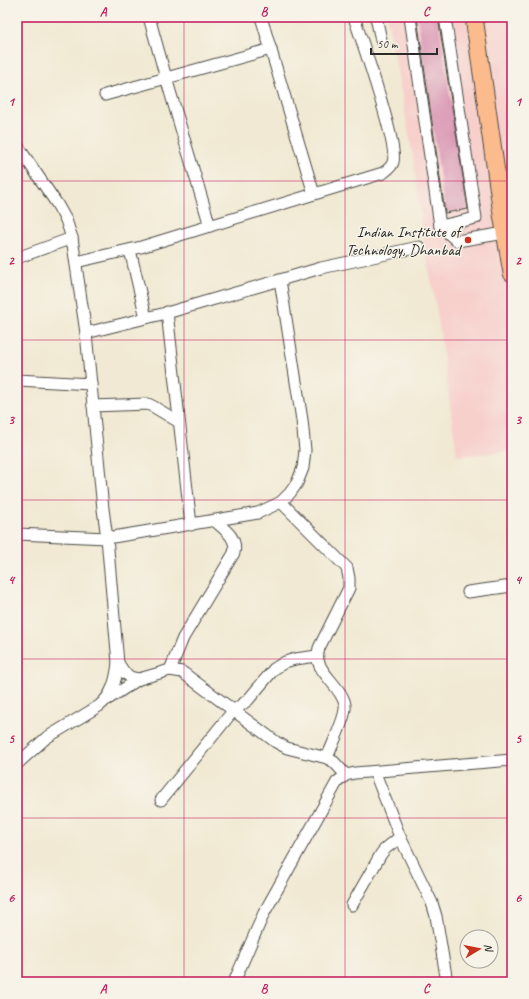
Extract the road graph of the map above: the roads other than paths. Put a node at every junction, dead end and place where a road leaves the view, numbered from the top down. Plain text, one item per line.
1 (149, 17) edge
2 (262, 17) edge
3 (354, 17) edge
4 (376, 17) edge
5 (410, 17) edge
6 (445, 17) edge
7 (474, 17) edge
8 (485, 17) edge
9 (381, 40) dead end
10 (271, 49) junction
11 (166, 78) junction
12 (105, 95) dead end
13 (17, 145) edge
14 (314, 194) junction
15 (512, 209) edge
16 (210, 226) junction
17 (440, 226) junction
18 (505, 233) junction
19 (72, 238) junction
20 (419, 247) dead end
21 (130, 250) junction
22 (17, 258) edge
23 (76, 262) junction
24 (512, 274) edge
25 (280, 280) junction
26 (168, 312) junction
27 (146, 318) junction
28 (86, 333) junction
29 (17, 380) edge
30 (91, 384) junction
31 (93, 406) junction
32 (179, 422) junction
33 (281, 502) junction
34 (215, 521) junction
35 (191, 525) junction
36 (17, 534) edge
37 (107, 538) junction
38 (512, 586) edge
39 (468, 592) dead end
40 (318, 656) junction
41 (118, 662) junction
42 (170, 670) junction
43 (139, 679) junction
44 (106, 701) junction
45 (233, 711) junction
46 (327, 758) junction
47 (512, 760) edge
48 (17, 764) edge
49 (375, 772) junction
50 (346, 775) junction
51 (161, 800) dead end
52 (400, 838) junction
53 (352, 905) dead end
54 (234, 982) edge
55 (448, 982) edge

1 - 11 street
2 - 10 street
3 - 14 street
4 - 9 street
5 - 17 street
6 - 17 street
7 - 18 highway
8 - 15 highway
10 - 11 street
10 - 14 street
11 - 12 street
11 - 16 street
13 - 19 street
14 - 16 street
16 - 21 street
17 - 18 street
18 - 24 highway
19 - 22 street
19 - 23 street
20 - 25 street
21 - 23 street
21 - 27 street
23 - 28 street
25 - 26 street
25 - 33 street
26 - 27 street
26 - 32 street
27 - 28 street
28 - 30 street
29 - 30 street
30 - 31 street
31 - 32 street
31 - 37 street
32 - 35 street
33 - 34 street
33 - 40 street
34 - 35 street
34 - 42 street
35 - 37 street
36 - 37 street
37 - 41 street
38 - 39 street
40 - 45 street
40 - 46 street
41 - 43 street
41 - 44 street
42 - 43 street
42 - 45 street
43 - 44 street
44 - 48 street
45 - 46 street
45 - 51 street
46 - 50 street
47 - 49 street
49 - 50 street
49 - 52 street
50 - 54 street
52 - 53 street
52 - 55 street

